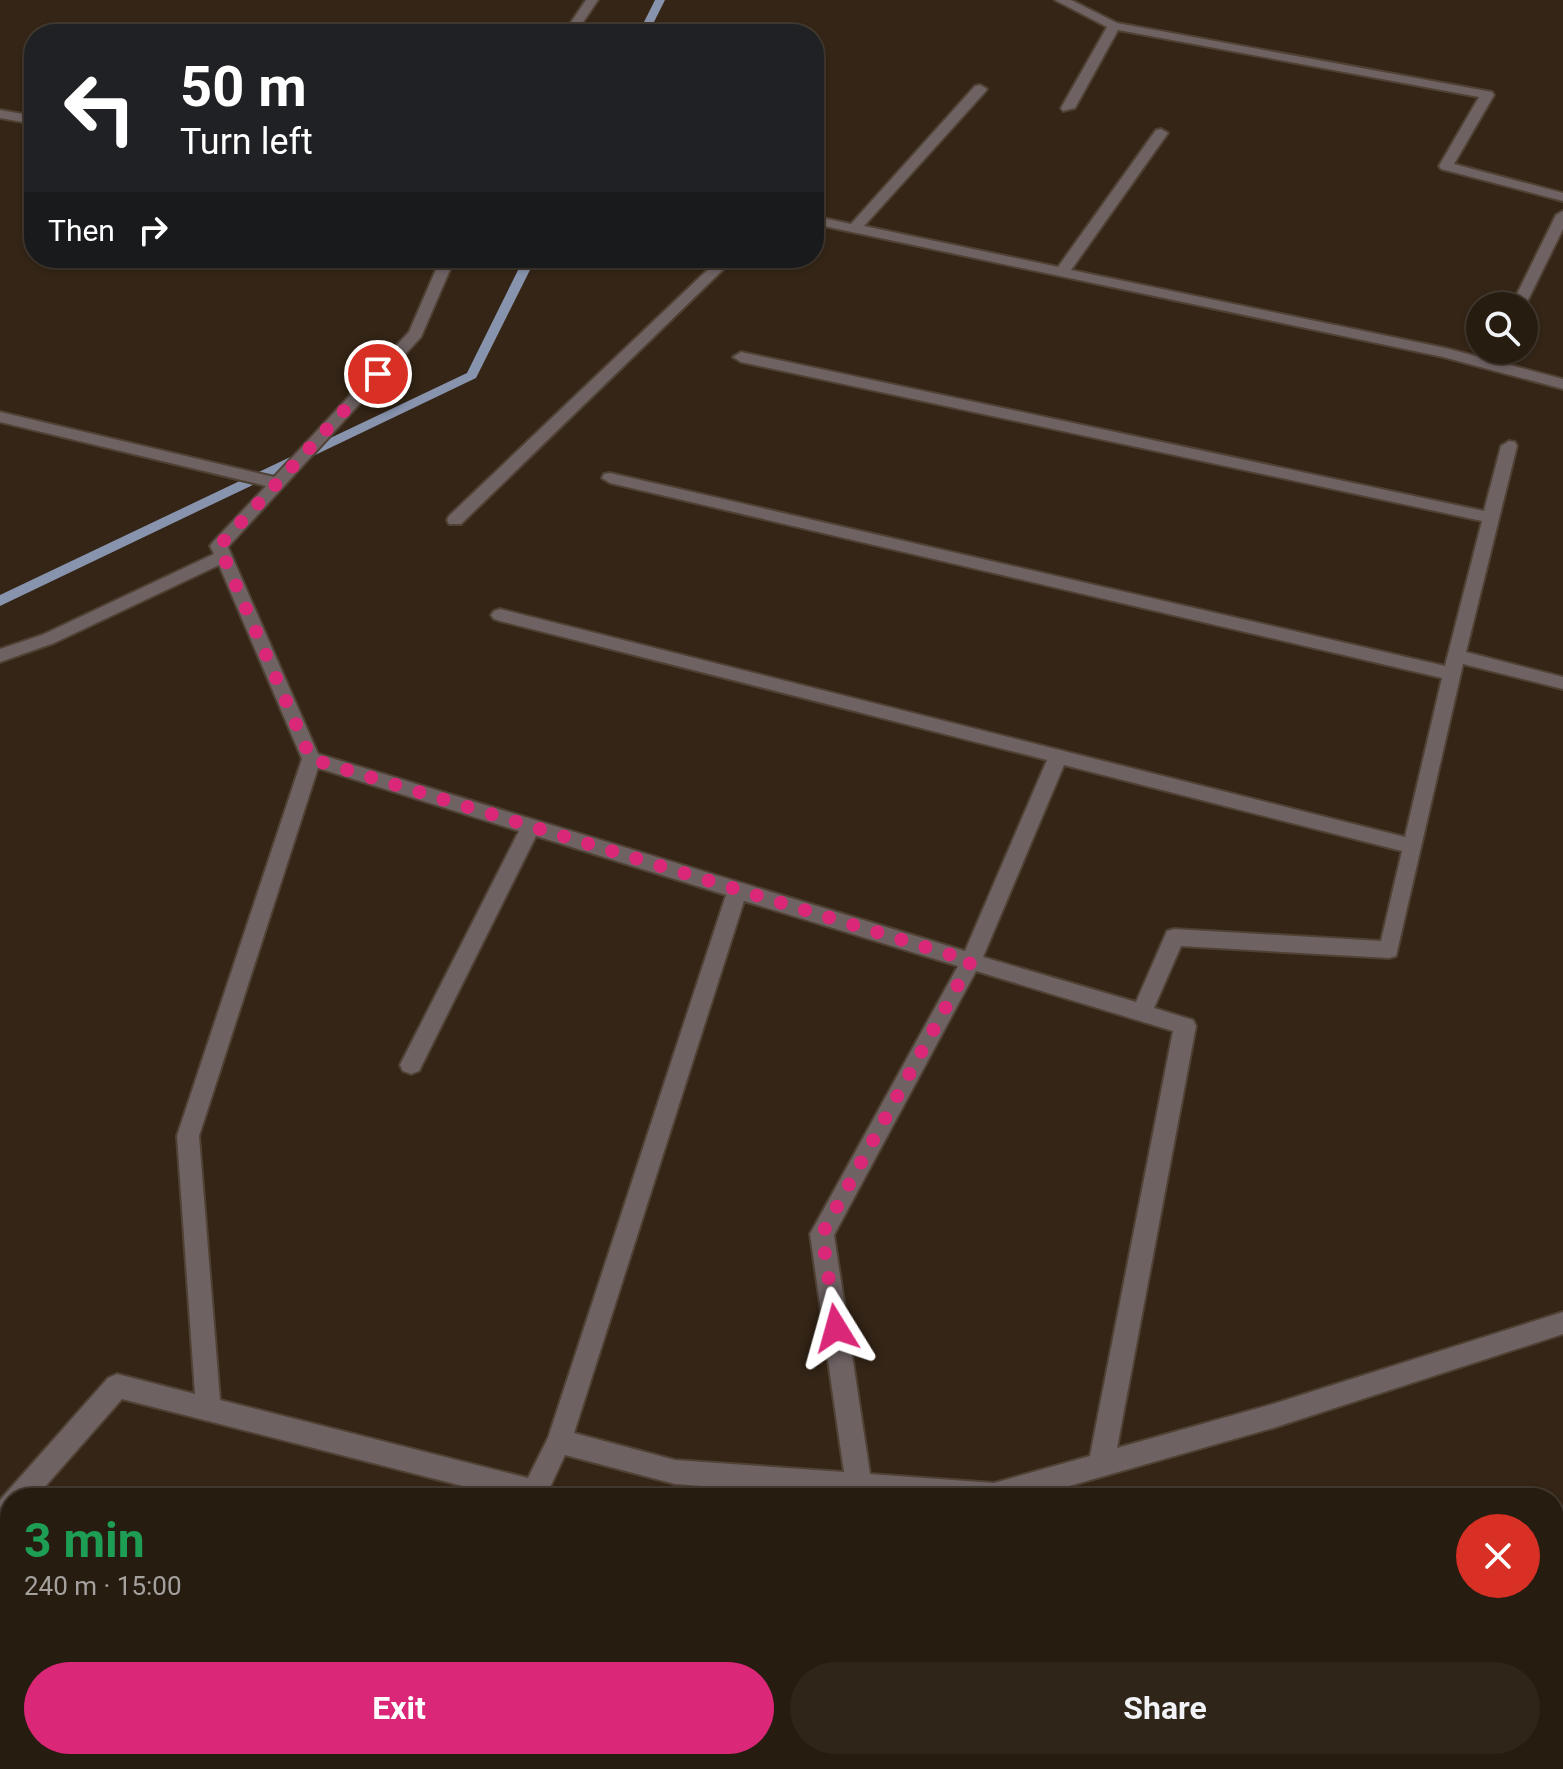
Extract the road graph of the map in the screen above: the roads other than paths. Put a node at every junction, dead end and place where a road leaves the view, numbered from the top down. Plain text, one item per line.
1 (592, 0) edge
2 (1061, 0) edge
3 (576, 24) edge
4 (1114, 26) junction
5 (980, 89) dead end
6 (1068, 108) dead end
7 (0, 114) edge
8 (24, 118) edge
9 (1161, 133) dead end
10 (1563, 197) edge
11 (1563, 215) edge
12 (824, 222) edge
13 (854, 229) junction
14 (444, 268) edge
15 (718, 268) edge
16 (1062, 272) junction
17 (1525, 292) edge
18 (1466, 352) edge
19 (741, 357) dead end
20 (1510, 364) edge
21 (1563, 384) edge
22 (0, 417) edge
23 (1509, 446) dead end
24 (610, 478) dead end
25 (276, 482) junction
26 (1491, 518) junction
27 (455, 520) dead end
28 (223, 556) junction
29 (500, 615) dead end
30 (0, 656) edge
31 (1453, 665) junction
32 (1563, 683) edge
33 (1058, 757) junction
34 (311, 759) junction
35 (531, 827) junction
36 (1412, 846) junction
37 (737, 891) junction
38 (971, 961) junction
39 (1142, 1012) junction
40 (411, 1065) dead end
41 (1563, 1323) edge
42 (208, 1409) junction
43 (559, 1441) junction
44 (1101, 1464) junction
45 (859, 1486) junction
46 (27, 1488) edge
47 (507, 1488) edge
48 (536, 1488) edge
49 (889, 1488) edge
50 (1018, 1488) edge

1 - 3 street
2 - 4 street
4 - 6 street
4 - 10 street
5 - 13 street
7 - 8 street
9 - 16 street
11 - 17 street
12 - 13 street
13 - 16 street
14 - 25 street
15 - 27 street
16 - 18 street
19 - 26 street
20 - 21 street
22 - 25 street
23 - 26 street
24 - 31 street
25 - 28 street
26 - 31 street
28 - 30 street
28 - 34 street
29 - 33 street
31 - 32 street
31 - 36 street
33 - 36 street
33 - 38 street
34 - 35 street
34 - 42 street
35 - 37 street
35 - 40 street
36 - 39 street
37 - 38 street
37 - 43 street
38 - 39 street
38 - 45 street
39 - 44 street
41 - 44 street
42 - 46 street
42 - 47 street
43 - 45 street
43 - 48 street
44 - 50 street
45 - 49 street

